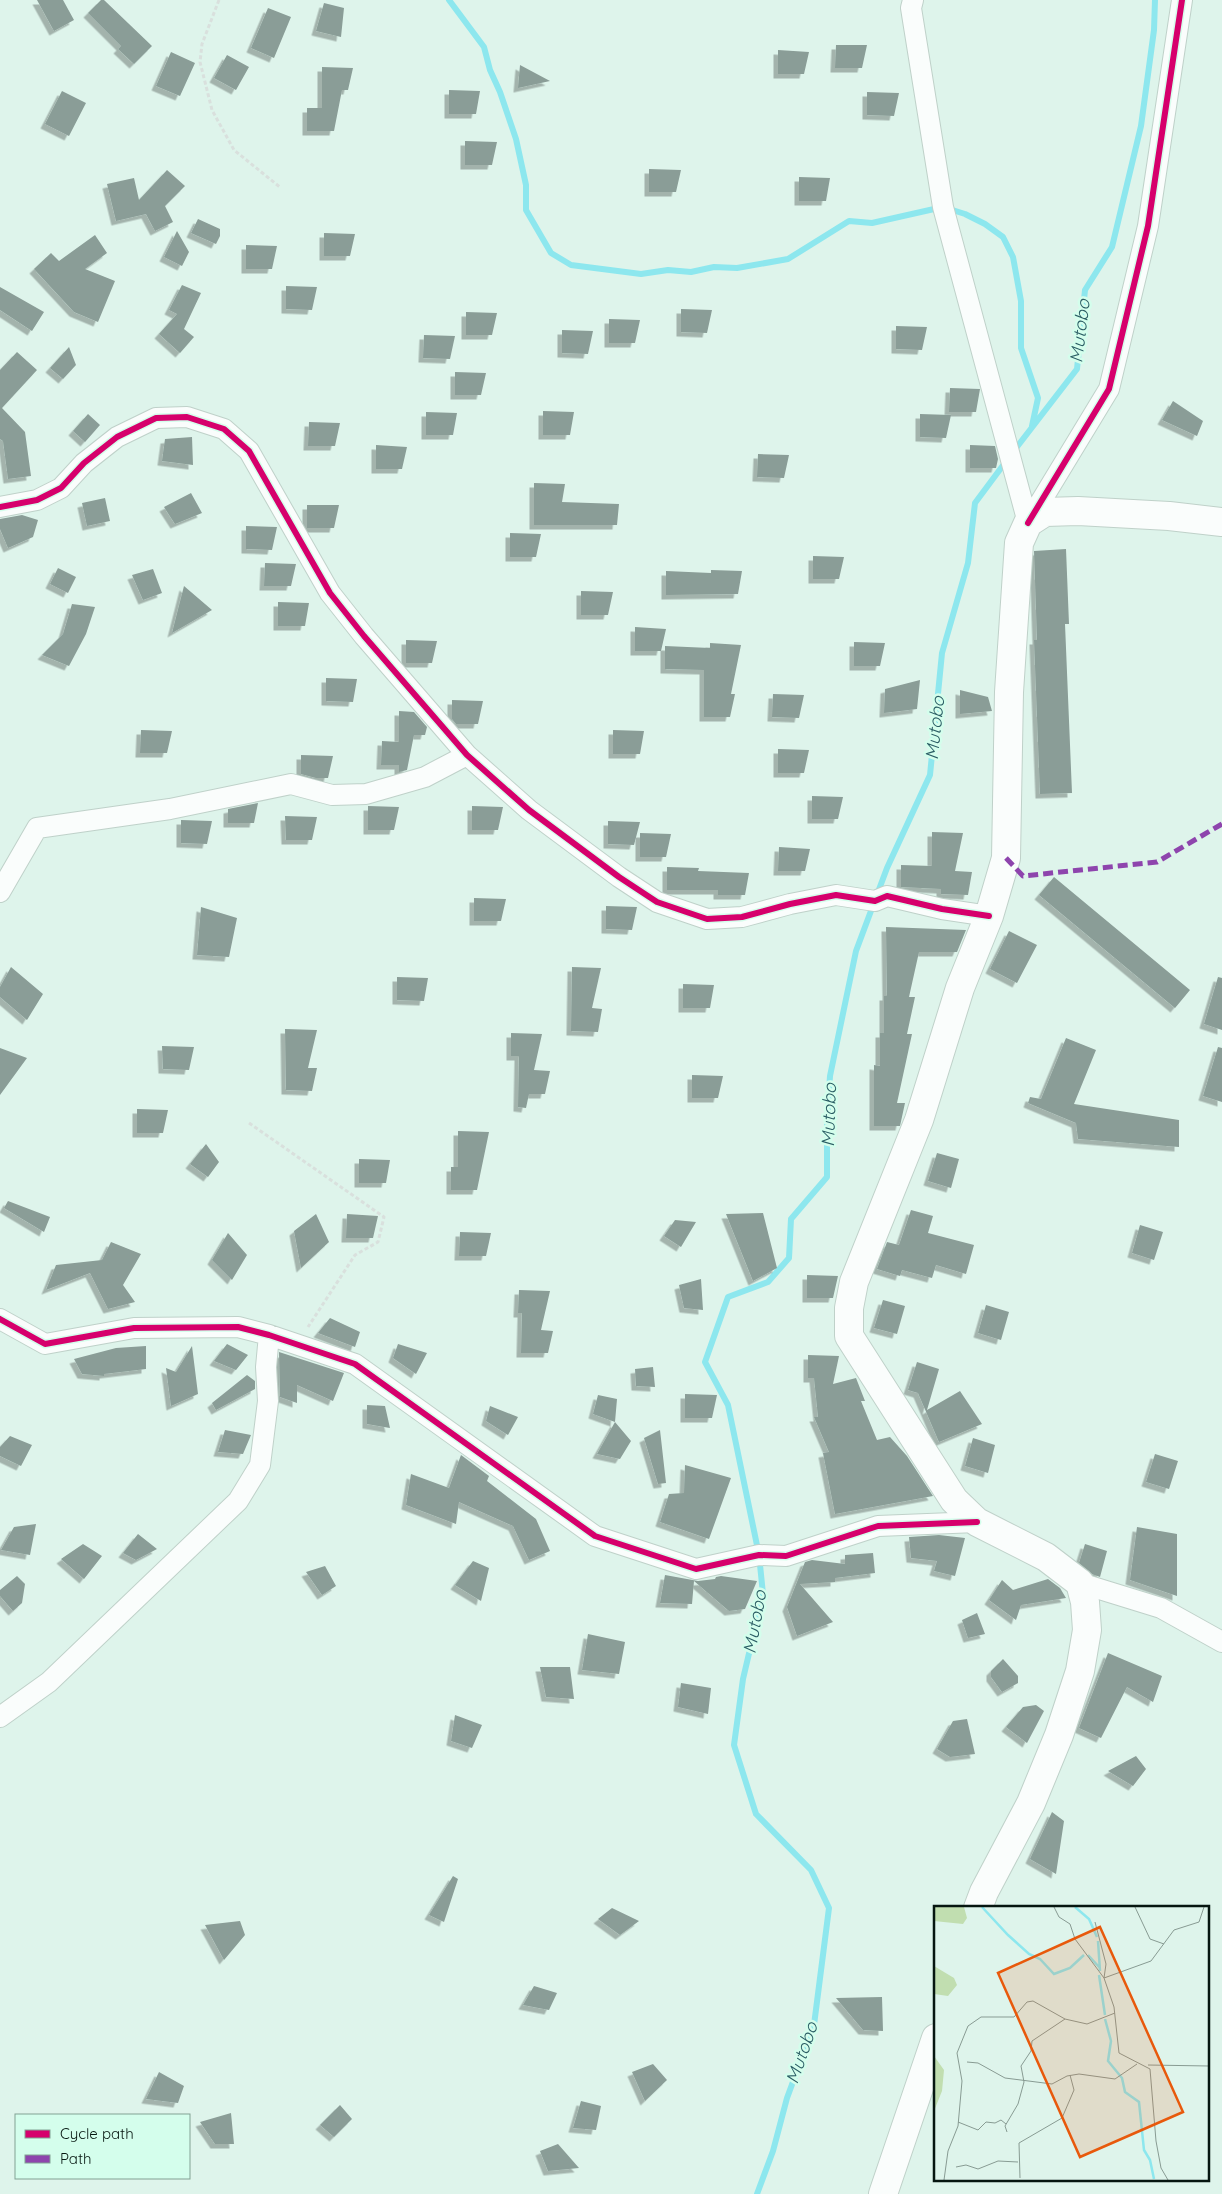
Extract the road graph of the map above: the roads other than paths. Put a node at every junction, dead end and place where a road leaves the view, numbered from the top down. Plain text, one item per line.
1 (913, 0) edge
2 (1182, 0) edge
3 (0, 507) edge
4 (1222, 522) edge
5 (1028, 523) junction
6 (466, 755) junction
7 (0, 892) edge
8 (989, 916) junction
9 (0, 1319) edge
10 (268, 1335) junction
11 (977, 1522) junction
12 (1080, 1583) junction
13 (1222, 1642) edge
14 (0, 1717) edge
15 (979, 1906) edge
16 (934, 2044) edge
17 (883, 2194) edge

1 - 5 street
2 - 5 street
3 - 6 street
4 - 5 main road
5 - 8 main road
6 - 7 street
6 - 8 street
8 - 11 main road
9 - 10 street
10 - 11 street
10 - 14 street
11 - 12 main road
12 - 13 street
12 - 15 main road
16 - 17 main road

